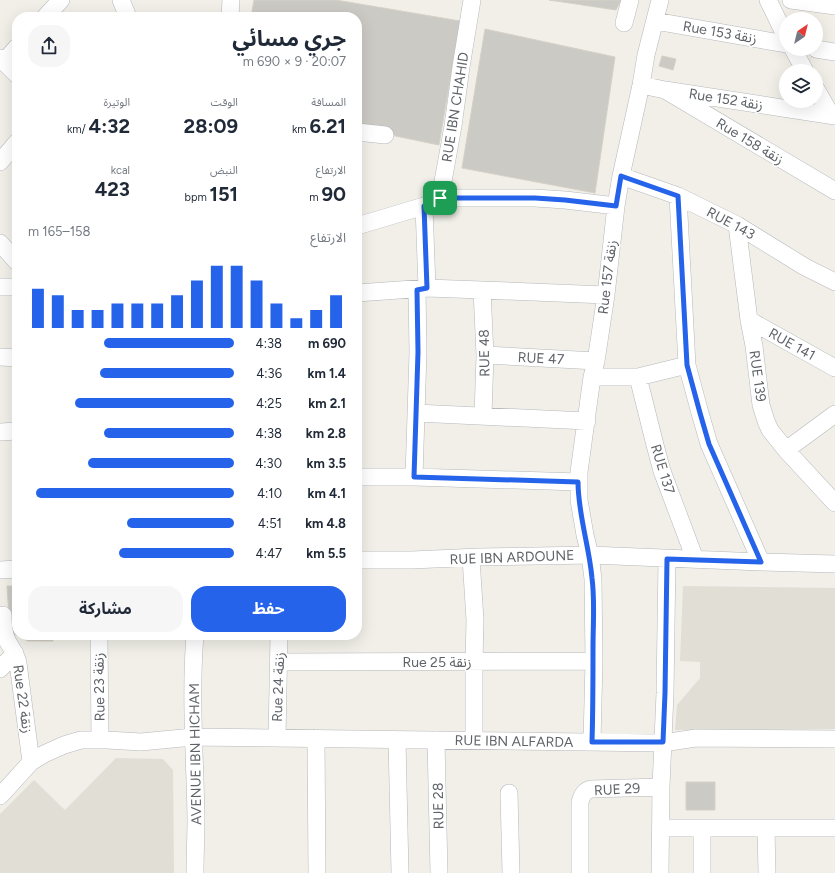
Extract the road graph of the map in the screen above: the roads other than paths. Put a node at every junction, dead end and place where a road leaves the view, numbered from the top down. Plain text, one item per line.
1 (61, 0) edge
2 (121, 0) edge
3 (232, 0) edge
4 (472, 0) edge
5 (630, 0) edge
6 (660, 0) edge
7 (768, 0) edge
8 (791, 0) edge
9 (835, 6) edge
10 (50, 12) edge
11 (126, 12) edge
12 (231, 12) edge
13 (655, 21) junction
14 (624, 23) dead end
15 (779, 23) edge
16 (779, 43) edge
17 (823, 50) edge
18 (12, 51) edge
19 (835, 52) edge
20 (2, 60) edge
21 (12, 70) edge
22 (641, 85) junction
23 (665, 90) junction
24 (823, 100) edge
25 (833, 116) edge
26 (362, 133) edge
27 (385, 136) dead end
28 (12, 148) edge
29 (0, 162) edge
30 (621, 176) junction
31 (835, 191) edge
32 (678, 196) junction
33 (440, 198) junction
34 (424, 206) junction
35 (616, 206) junction
36 (362, 225) edge
37 (737, 225) junction
38 (0, 243) edge
39 (12, 256) edge
40 (835, 282) edge
41 (12, 286) edge
42 (0, 287) edge
43 (422, 289) junction
44 (482, 290) junction
45 (362, 293) edge
46 (606, 295) junction
47 (749, 320) junction
48 (485, 355) junction
49 (0, 357) edge
50 (12, 358) edge
51 (687, 365) junction
52 (835, 368) edge
53 (594, 369) junction
54 (638, 377) junction
55 (416, 413) junction
56 (835, 414) edge
57 (483, 416) junction
58 (587, 421) junction
59 (12, 431) edge
60 (0, 432) edge
61 (786, 450) junction
62 (362, 477) edge
63 (414, 477) junction
64 (578, 482) junction
65 (835, 503) edge
66 (590, 555) junction
67 (471, 558) junction
68 (667, 559) junction
69 (695, 559) junction
70 (362, 560) edge
71 (761, 562) junction
72 (835, 564) edge
73 (12, 569) edge
74 (0, 570) edge
75 (3, 615) dead end
76 (99, 640) edge
77 (194, 640) edge
78 (279, 640) edge
79 (15, 653) junction
80 (594, 661) junction
81 (279, 662) junction
82 (474, 662) junction
83 (0, 669) edge
84 (193, 737) junction
85 (277, 738) junction
86 (316, 738) junction
87 (835, 739) edge
88 (100, 740) junction
89 (398, 740) junction
90 (436, 740) junction
91 (474, 740) junction
92 (592, 742) junction
93 (663, 742) junction
94 (31, 762) junction
95 (661, 787) junction
96 (509, 793) dead end
97 (0, 796) edge
98 (661, 828) junction
99 (702, 828) junction
100 (835, 828) edge
101 (766, 829) junction
102 (195, 873) edge
103 (317, 873) edge
104 (400, 873) edge
105 (440, 873) edge
106 (511, 873) edge
107 (580, 873) edge
108 (660, 873) edge
109 (702, 873) edge
110 (767, 873) edge

1 - 10 street
2 - 11 street
3 - 12 street
4 - 33 street, RUE IBN CHAHID
5 - 14 street
6 - 13 street, Rue 157 زنقة
7 - 15 street
8 - 9 street
13 - 16 street, Rue 153 زنقة
13 - 22 street, Rue 157 زنقة
17 - 19 street
18 - 20 street
20 - 21 street
22 - 23 street, Rue 152 زنقة
22 - 30 street, Rue 157 زنقة
23 - 25 street, Rue 152 زنقة
23 - 31 street, Rue 158 زنقة
24 - 25 street
26 - 27 street
28 - 29 street
30 - 32 street, RUE 143
30 - 35 street, Rue 157 زنقة
32 - 37 street, RUE 143
32 - 51 street
33 - 34 street
33 - 35 street
34 - 36 street
34 - 43 street
35 - 46 street, Rue 157 زنقة
37 - 40 street, RUE 143
37 - 47 street, RUE 139
38 - 39 street
41 - 42 street
43 - 44 street
43 - 45 street
43 - 55 street
44 - 46 street
44 - 48 street, RUE 48
46 - 53 street, Rue 157 زنقة
47 - 52 street, RUE 141
47 - 61 street, RUE 139
48 - 53 street, RUE 47
48 - 57 street, RUE 48
49 - 50 street
51 - 54 street, RUE 47
51 - 71 street
53 - 54 street, RUE 47
53 - 58 street, Rue 157 زنقة
54 - 69 street, RUE 137
55 - 57 street
55 - 63 street
56 - 61 street
57 - 58 street
58 - 64 street, Rue 157 زنقة
59 - 60 street
61 - 65 street, RUE 139
62 - 63 street
63 - 64 street
64 - 66 street, Rue 157 زنقة
66 - 67 street, RUE IBN ARDOUNE
66 - 68 street, RUE IBN ARDOUNE
66 - 80 street, Rue 157 زنقة
67 - 70 street, RUE IBN ARDOUNE
67 - 82 street
68 - 69 street, RUE IBN ARDOUNE
68 - 93 street
69 - 71 street, RUE IBN ARDOUNE
71 - 72 street, RUE IBN ARDOUNE
73 - 74 street
75 - 79 street, Rue 22 زنقة
76 - 88 street, Rue 23 زنقة
77 - 84 street, AVENUE IBN HICHAM
78 - 81 street, Rue 24 زنقة
79 - 83 street
79 - 94 street, Rue 22 زنقة
80 - 82 street, Rue 25 زنقة
80 - 92 street, Rue 157 زنقة
81 - 82 street, Rue 25 زنقة
81 - 85 street, Rue 24 زنقة
82 - 91 street
84 - 85 street, RUE IBN ALFARDA
84 - 88 street, RUE IBN ALFARDA
84 - 102 street, AVENUE IBN HICHAM
85 - 86 street, RUE IBN ALFARDA
86 - 89 street, RUE IBN ALFARDA
86 - 103 street
87 - 93 street, RUE IBN ALFARDA
88 - 94 street, RUE IBN ALFARDA
89 - 90 street, RUE IBN ALFARDA
89 - 104 street
90 - 91 street, RUE IBN ALFARDA
90 - 105 street, RUE 28
91 - 92 street, RUE IBN ALFARDA
92 - 93 street, RUE IBN ALFARDA
93 - 95 street
94 - 97 street, RUE IBN ALFARDA
95 - 98 street
95 - 107 street, RUE 29
96 - 106 street
98 - 99 street
98 - 108 street
99 - 101 street
99 - 109 street
100 - 101 street
101 - 110 street

